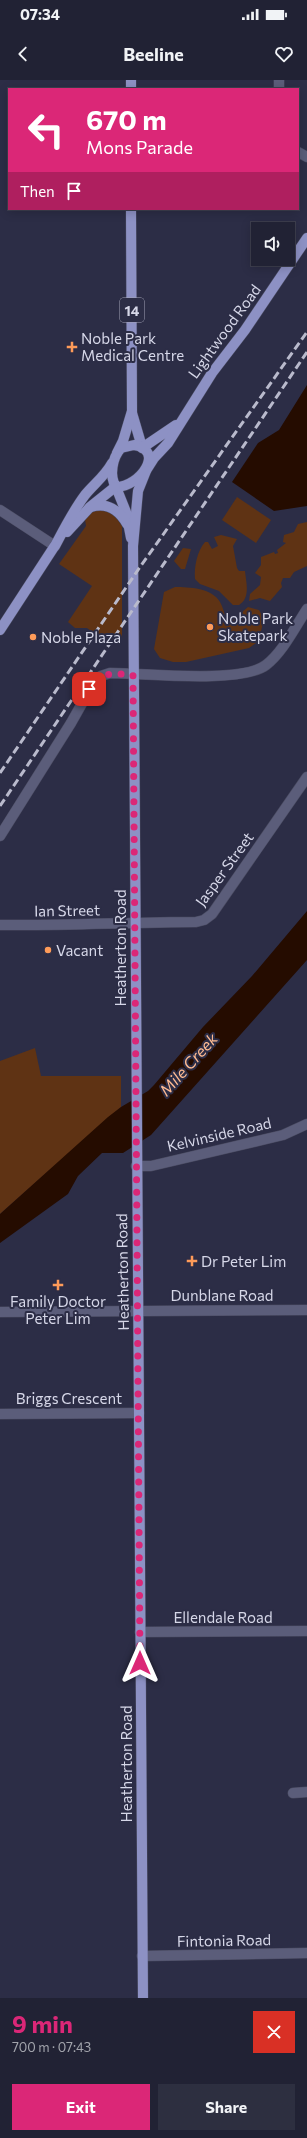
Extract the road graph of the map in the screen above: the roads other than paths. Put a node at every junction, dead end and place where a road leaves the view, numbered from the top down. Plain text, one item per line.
1 (131, 210) edge
2 (307, 238) edge
3 (132, 412) junction
4 (179, 422) junction
5 (142, 448) junction
6 (116, 456) junction
7 (146, 470) junction
8 (116, 487) junction
9 (90, 507) junction
10 (0, 510) edge
11 (129, 527) junction
12 (54, 546) junction
13 (133, 546) junction
14 (307, 609) edge
15 (0, 630) edge
16 (133, 675) junction
17 (307, 777) edge
18 (0, 836) edge
19 (135, 922) junction
20 (0, 925) edge
21 (307, 1124) edge
22 (136, 1166) junction
23 (137, 1310) junction
24 (307, 1310) edge
25 (0, 1312) edge
26 (139, 1413) junction
27 (0, 1414) edge
28 (307, 1631) edge
29 (140, 1632) junction
30 (307, 1792) edge
31 (293, 1793) dead end
32 (307, 1953) edge
33 (142, 1956) junction
34 (143, 1998) edge

1 - 3 main road, 14
2 - 4 main road, Lightwood Road
3 - 5 main road, 14
3 - 6 main road, 14
4 - 5 main road, Lightwood Road
4 - 7 main road, Lightwood Road
5 - 6 main road
5 - 7 main road, 14
6 - 8 main road, 14
6 - 12 main road
7 - 8 main road
7 - 13 main road, Heatherton Road / 14
8 - 9 main road
8 - 11 main road, Heatherton Road / 14
9 - 11 main road
9 - 12 main road
10 - 12 street
11 - 13 main road, Heatherton Road / 14
12 - 15 main road
13 - 16 main road, Heatherton Road / 14
14 - 16 street
16 - 18 street
16 - 19 main road, Heatherton Road / 14
17 - 19 street, Jasper Street
19 - 20 street, Ian Street
19 - 22 main road, Heatherton Road / 14
21 - 22 street, Kelvinside Road
22 - 23 main road, Heatherton Road / 14
23 - 24 street, Dunblane Road
23 - 25 street, Dunblane Road
23 - 26 main road, Heatherton Road / 14
26 - 27 street, Briggs Crescent
26 - 29 main road, Heatherton Road / 14
28 - 29 street, Ellendale Road
29 - 33 main road, Heatherton Road / 14
30 - 31 street
32 - 33 street, Fintonia Road
33 - 34 main road, Heatherton Road / 14

